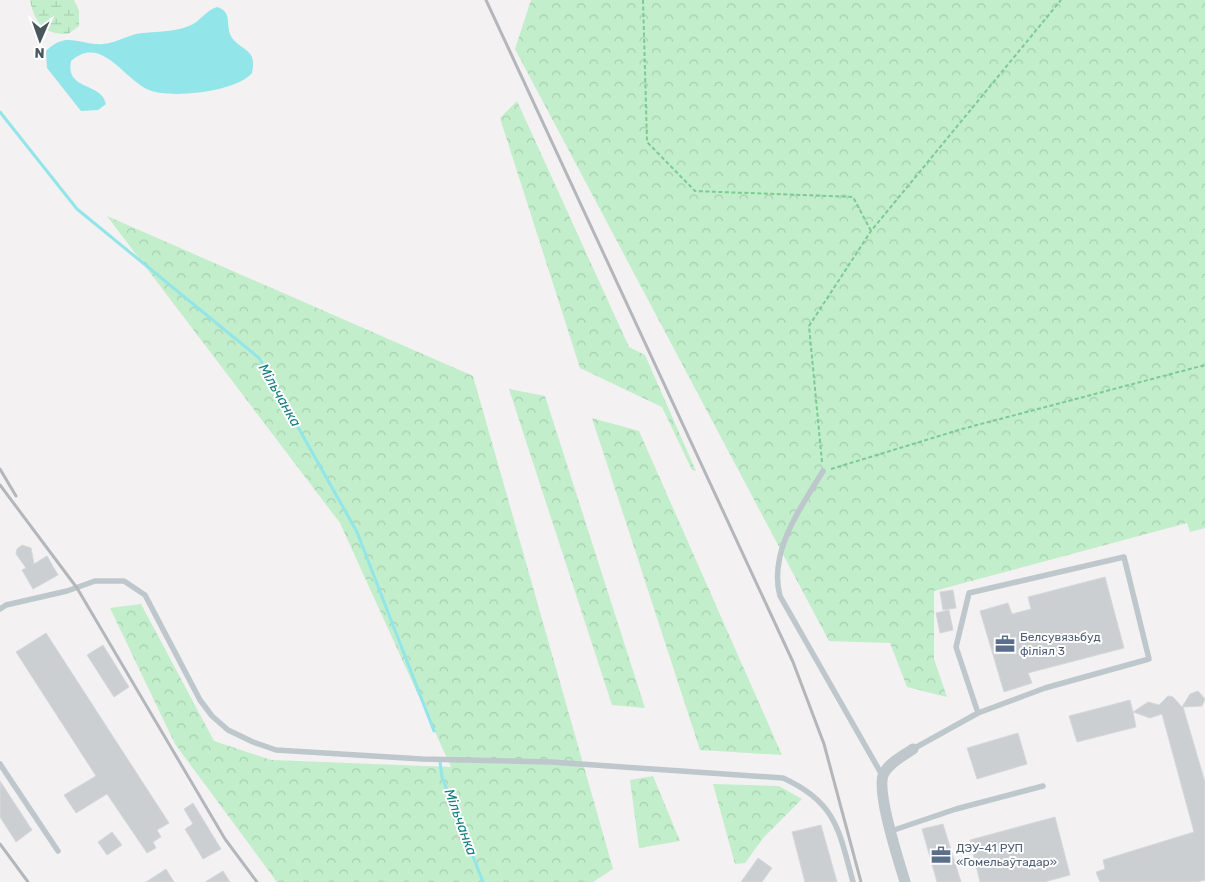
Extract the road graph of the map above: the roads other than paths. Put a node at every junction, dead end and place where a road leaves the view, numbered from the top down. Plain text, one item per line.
1 (823, 471) road end
2 (0, 609) edge
3 (978, 714) junction
4 (913, 749) joint
5 (0, 764) edge
6 (882, 775) junction
7 (1043, 786) dead end
8 (891, 831) junction
9 (58, 850) dead end
10 (853, 882) edge
11 (905, 882) edge

1 - 6 lane
2 - 10 lane
3 - 3 lane
3 - 4 lane
4 - 6 street
5 - 9 lane
6 - 8 street
7 - 8 lane
8 - 11 street

